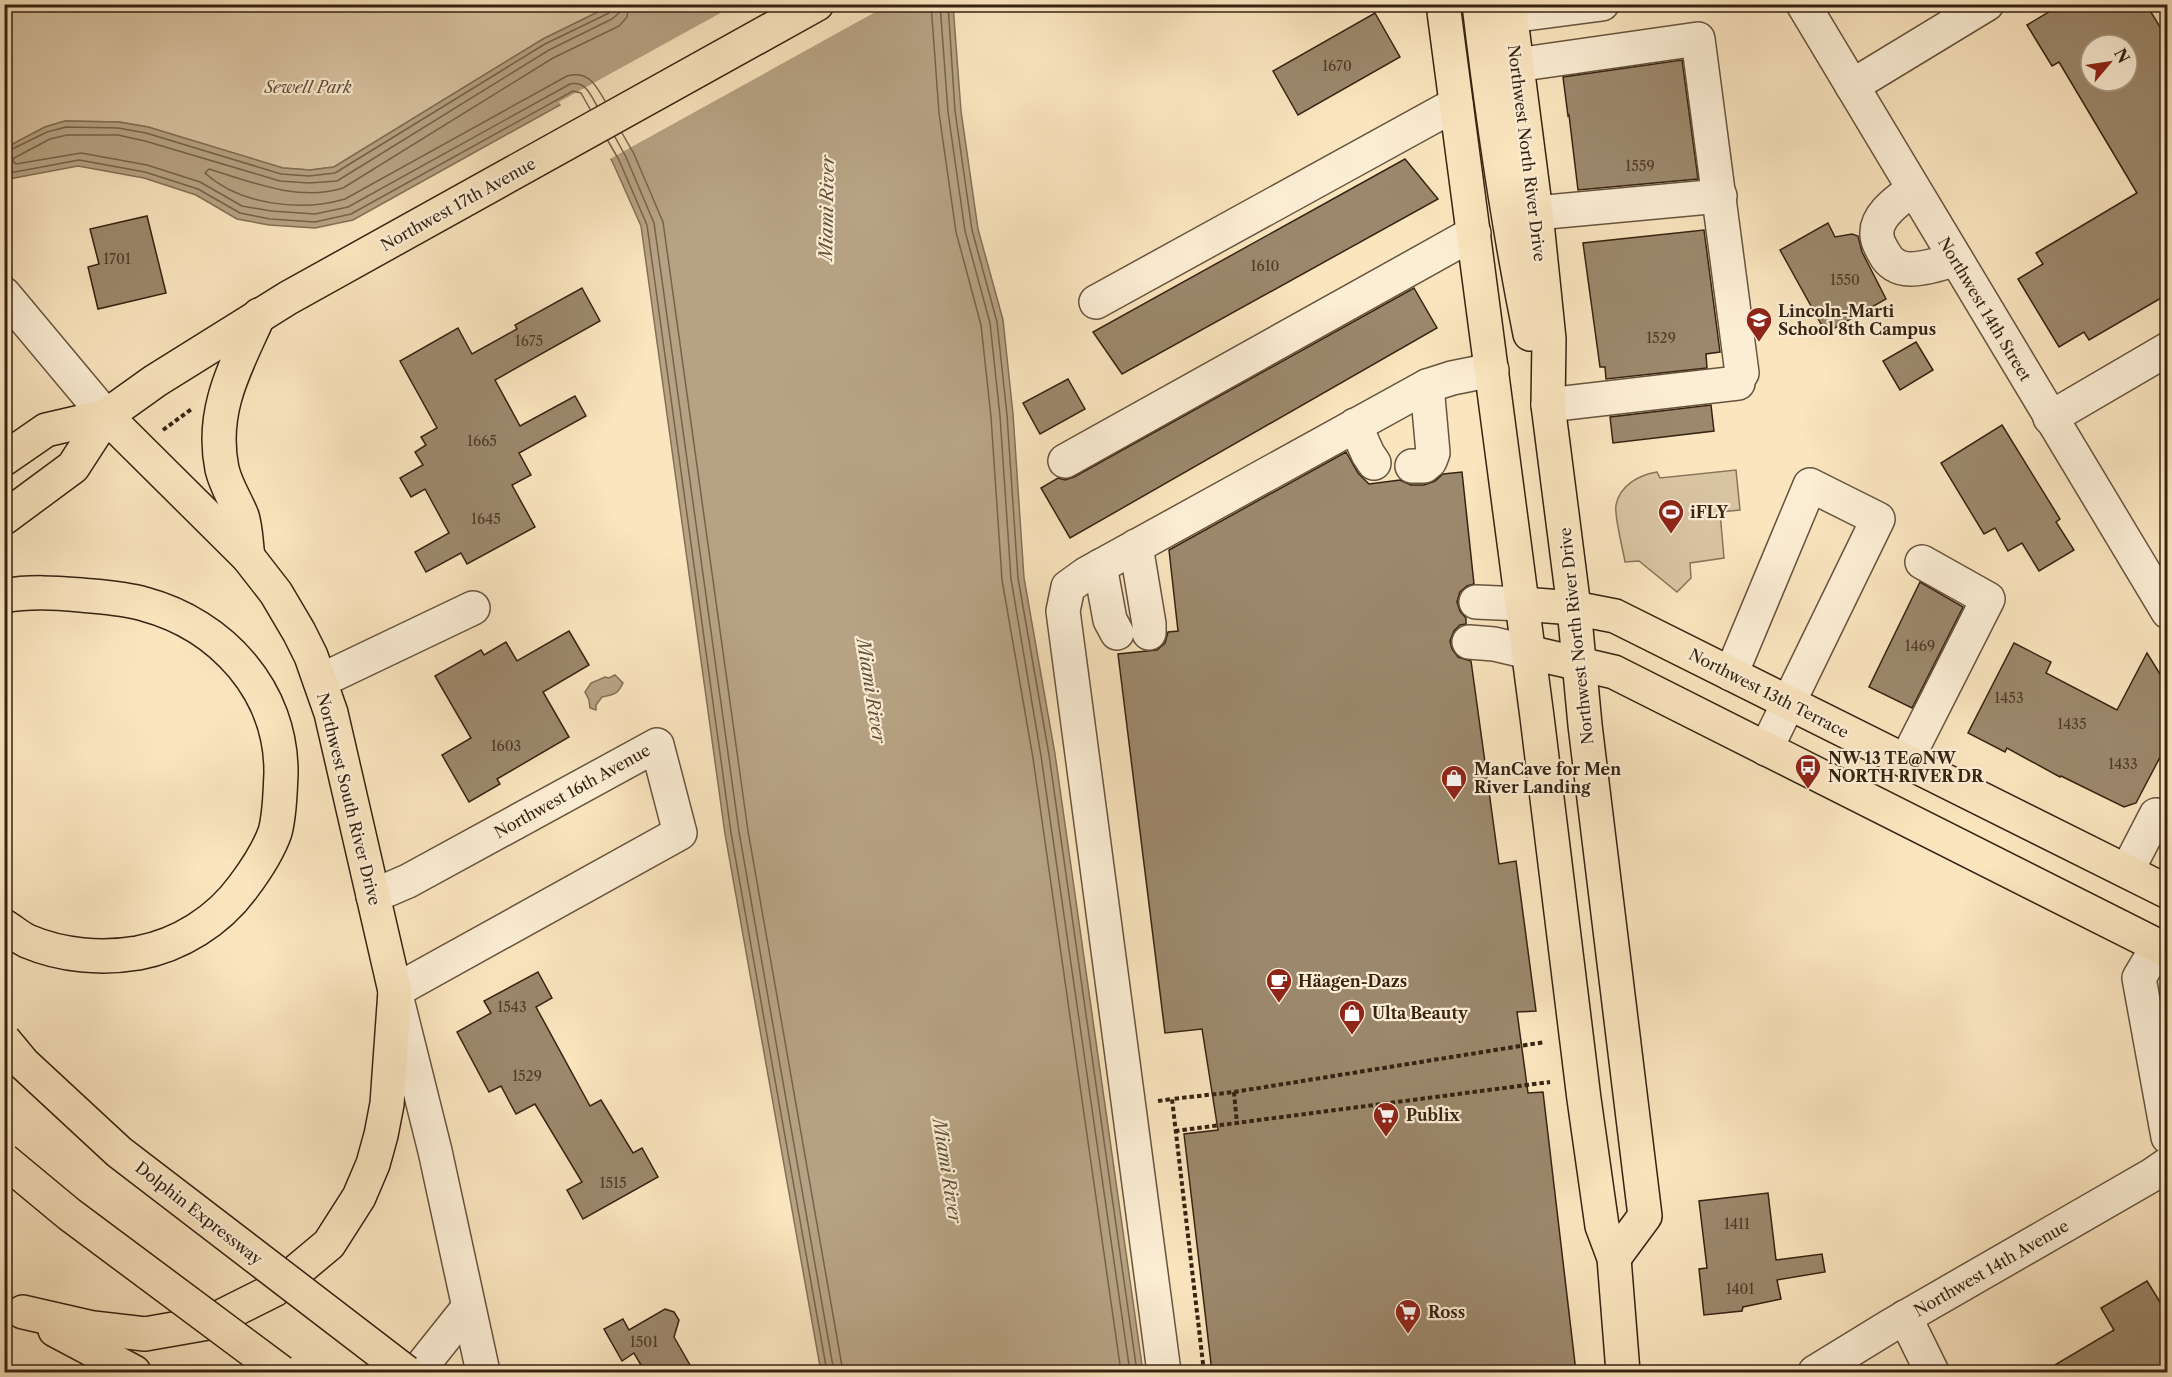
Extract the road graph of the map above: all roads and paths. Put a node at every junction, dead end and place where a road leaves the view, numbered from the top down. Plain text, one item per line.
1 (817, 4) edge
2 (1443, 4) edge
3 (1479, 4) edge
4 (1602, 4) edge
5 (1803, 4) edge
6 (1987, 4) edge
7 (1509, 10) edge
8 (1516, 65) junction
9 (1852, 86) junction
10 (1456, 104) junction
11 (1913, 189) junction
12 (1720, 196) junction
13 (1536, 213) junction
14 (1474, 232) junction
15 (1956, 259) junction
16 (4, 294) edge
17 (1095, 302) dead end
18 (259, 315) junction
19 (2168, 349) edge
20 (1492, 370) junction
21 (1427, 386) junction
22 (198, 404) dead end
23 (1548, 405) junction
24 (106, 416) junction
25 (2050, 418) junction
26 (161, 421) dead end
27 (1355, 425) junction
28 (166, 428) junction
29 (159, 433) dead end
30 (4, 459) edge
31 (1065, 461) dead end
32 (1374, 463) dead end
33 (1412, 466) dead end
34 (4, 518) edge
35 (1136, 546) junction
36 (248, 557) junction
37 (1922, 562) dead end
38 (1100, 566) junction
39 (4, 596) edge
40 (1476, 602) dead end
41 (1522, 604) junction
42 (473, 608) dead end
43 (1574, 608) junction
44 (2168, 612) edge
45 (1469, 642) dead end
46 (1528, 652) junction
47 (1578, 664) junction
48 (1731, 674) junction
49 (320, 681) junction
50 (1787, 702) junction
51 (1766, 748) junction
52 (1906, 761) junction
53 (2168, 821) edge
54 (2127, 871) junction
55 (2168, 892) edge
56 (373, 896) junction
57 (4, 926) edge
58 (2163, 949) edge
59 (395, 991) junction
60 (4, 1040) edge
61 (1545, 1042) dead end
62 (1550, 1082) dead end
63 (1234, 1092) junction
64 (1238, 1124) junction
65 (1175, 1131) junction
66 (2168, 1137) edge
67 (4, 1160) edge
68 (2168, 1164) edge
69 (1614, 1258) junction
70 (14, 1306) edge
71 (468, 1308) junction
72 (1905, 1317) junction
73 (134, 1372) edge
74 (280, 1372) edge
75 (406, 1372) edge
76 (417, 1372) edge
77 (483, 1372) edge
78 (1164, 1372) edge
79 (1204, 1372) edge
80 (1623, 1372) edge
81 (1815, 1372) edge
82 (1932, 1372) edge

1 - 18 main road, Northwest 17th Avenue
2 - 10 main road
3 - 23 main road
4 - 7 street
5 - 9 street, Northwest 14th Street
6 - 9 street
7 - 8 main road, Northwest North River Drive
8 - 12 street
8 - 13 main road, Northwest North River Drive
9 - 11 street, Northwest 14th Street
10 - 14 main road
10 - 17 street
11 - 15 street, Northwest 14th Street
11 - 15 street
12 - 13 street
12 - 23 street
13 - 23 main road, Northwest North River Drive
14 - 20 main road
14 - 31 street
15 - 25 street, Northwest 14th Street
16 - 24 street, Northwest South River Drive
18 - 24 main road, Northwest 17th Avenue
18 - 36 main road
19 - 25 street
20 - 21 street
20 - 41 main road
21 - 27 street
21 - 33 street
22 - 28 path
23 - 43 main road, Northwest North River Drive
24 - 30 main road, Northwest 17th Avenue
24 - 34 main road, Northwest 17th Avenue
24 - 36 main road, Northwest South River Drive
25 - 44 street, Northwest 14th Street
26 - 28 path
27 - 32 street
27 - 35 street
28 - 29 path
35 - 38 street
35 - 38 street
36 - 49 main road, Northwest South River Drive
37 - 52 street
38 - 78 street
39 - 57 main road
40 - 41 street
41 - 43 main road, Northwest 13th Terrace
41 - 46 main road
42 - 49 street
43 - 47 main road, Northwest North River Drive
43 - 48 main road, Northwest 13th Terrace
45 - 46 street
46 - 47 main road
46 - 69 main road
47 - 51 main road
47 - 69 main road, Northwest North River Drive
48 - 50 main road, Northwest 13th Terrace
48 - 50 street
49 - 56 main road, Northwest South River Drive
50 - 51 street
50 - 52 main road, Northwest 13th Terrace
51 - 58 main road
52 - 54 main road, Northwest 13th Terrace
53 - 54 street
54 - 55 main road, Northwest 13th Terrace
56 - 59 main road, Northwest South River Drive
56 - 59 street, Northwest 16th Avenue
58 - 66 street
59 - 70 main road
59 - 71 street, Northwest South River Drive
60 - 75 main road, Dolphin Expressway, bridge
61 - 63 path
62 - 64 path
63 - 64 path
63 - 65 path
64 - 65 path
65 - 79 path
67 - 74 main road, bridge
68 - 72 street, Northwest 14th Avenue
69 - 80 main road
70 - 73 main road
71 - 76 street
71 - 77 street, Northwest South River Drive
72 - 81 street, Northwest 14th Avenue
72 - 82 street

